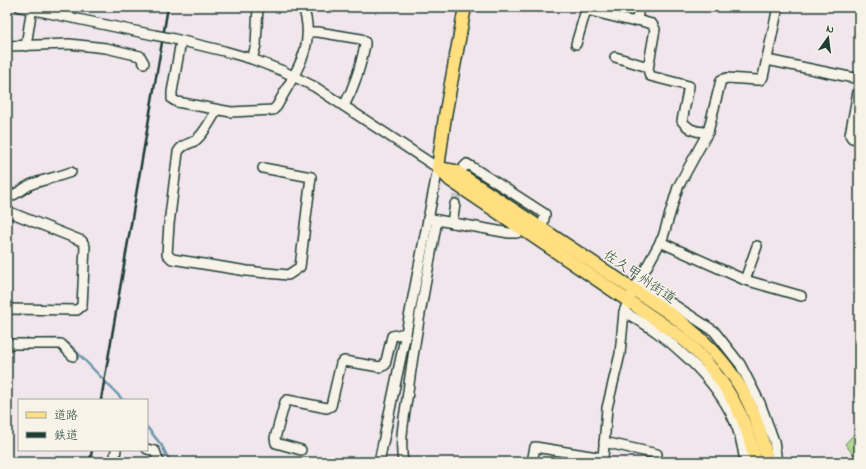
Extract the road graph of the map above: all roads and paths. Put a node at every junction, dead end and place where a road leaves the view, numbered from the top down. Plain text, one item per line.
1 (20, 7) edge
2 (258, 7) edge
3 (303, 7) edge
4 (465, 7) edge
5 (639, 7) edge
6 (778, 7) edge
7 (32, 8) edge
8 (637, 20) junction
9 (308, 32) junction
10 (181, 41) junction
11 (576, 44) dead end
12 (7, 46) edge
13 (26, 46) junction
14 (615, 57) dead end
15 (252, 59) junction
16 (767, 60) junction
17 (144, 63) dead end
18 (648, 67) junction
19 (292, 76) junction
20 (859, 79) edge
21 (859, 86) edge
22 (344, 106) junction
23 (217, 110) junction
24 (708, 132) junction
25 (859, 140) edge
26 (464, 167) dead end
27 (263, 168) dead end
28 (438, 168) junction
29 (71, 172) dead end
30 (7, 197) edge
31 (455, 204) tunnel mouth
32 (7, 210) edge
33 (433, 219) junction
34 (452, 222) junction
35 (520, 228) junction
36 (542, 228) junction
37 (660, 242) junction
38 (757, 246) dead end
39 (745, 280) junction
40 (636, 286) junction
41 (801, 296) dead end
42 (626, 306) junction
43 (7, 309) edge
44 (406, 333) junction
45 (7, 344) edge
46 (73, 356) dead end
47 (604, 442) junction
48 (148, 449) edge
49 (301, 450) dead end
50 (116, 451) edge
51 (657, 454) dead end
52 (114, 462) edge
53 (159, 462) edge
54 (379, 462) edge
55 (403, 462) edge
56 (532, 462) edge
57 (745, 462) edge
58 (755, 462) edge
59 (767, 462) edge
60 (777, 462) edge

1 - 7 street
2 - 15 street
3 - 9 street
4 - 28 main road
5 - 8 street
6 - 16 street
7 - 10 street, bridge
7 - 13 street
8 - 11 street
8 - 18 street
9 - 19 street
9 - 22 street
10 - 15 street
10 - 23 street
12 - 13 street
13 - 17 street
14 - 18 street
15 - 19 street
16 - 20 street
16 - 24 street
18 - 24 street
19 - 22 street
19 - 23 street
21 - 25 street
22 - 28 street
23 - 27 street
24 - 37 street
26 - 36 street
28 - 33 street
28 - 35 main road, 佐久甲州街道
28 - 36 main road, 佐久甲州街道
29 - 30 street
31 - 34 street
32 - 43 street
33 - 34 street
33 - 44 street
33 - 55 street
34 - 35 street
35 - 42 main road, 佐久甲州街道
36 - 40 main road, 佐久甲州街道
37 - 39 street
37 - 40 street
38 - 39 street
39 - 41 street
40 - 42 street
40 - 59 main road, 佐久甲州街道
40 - 60 street
42 - 47 street
42 - 57 street
42 - 58 main road, 佐久甲州街道
44 - 49 street
44 - 54 street
45 - 46 street
47 - 51 street
47 - 56 street
48 - 53 street
50 - 52 street

